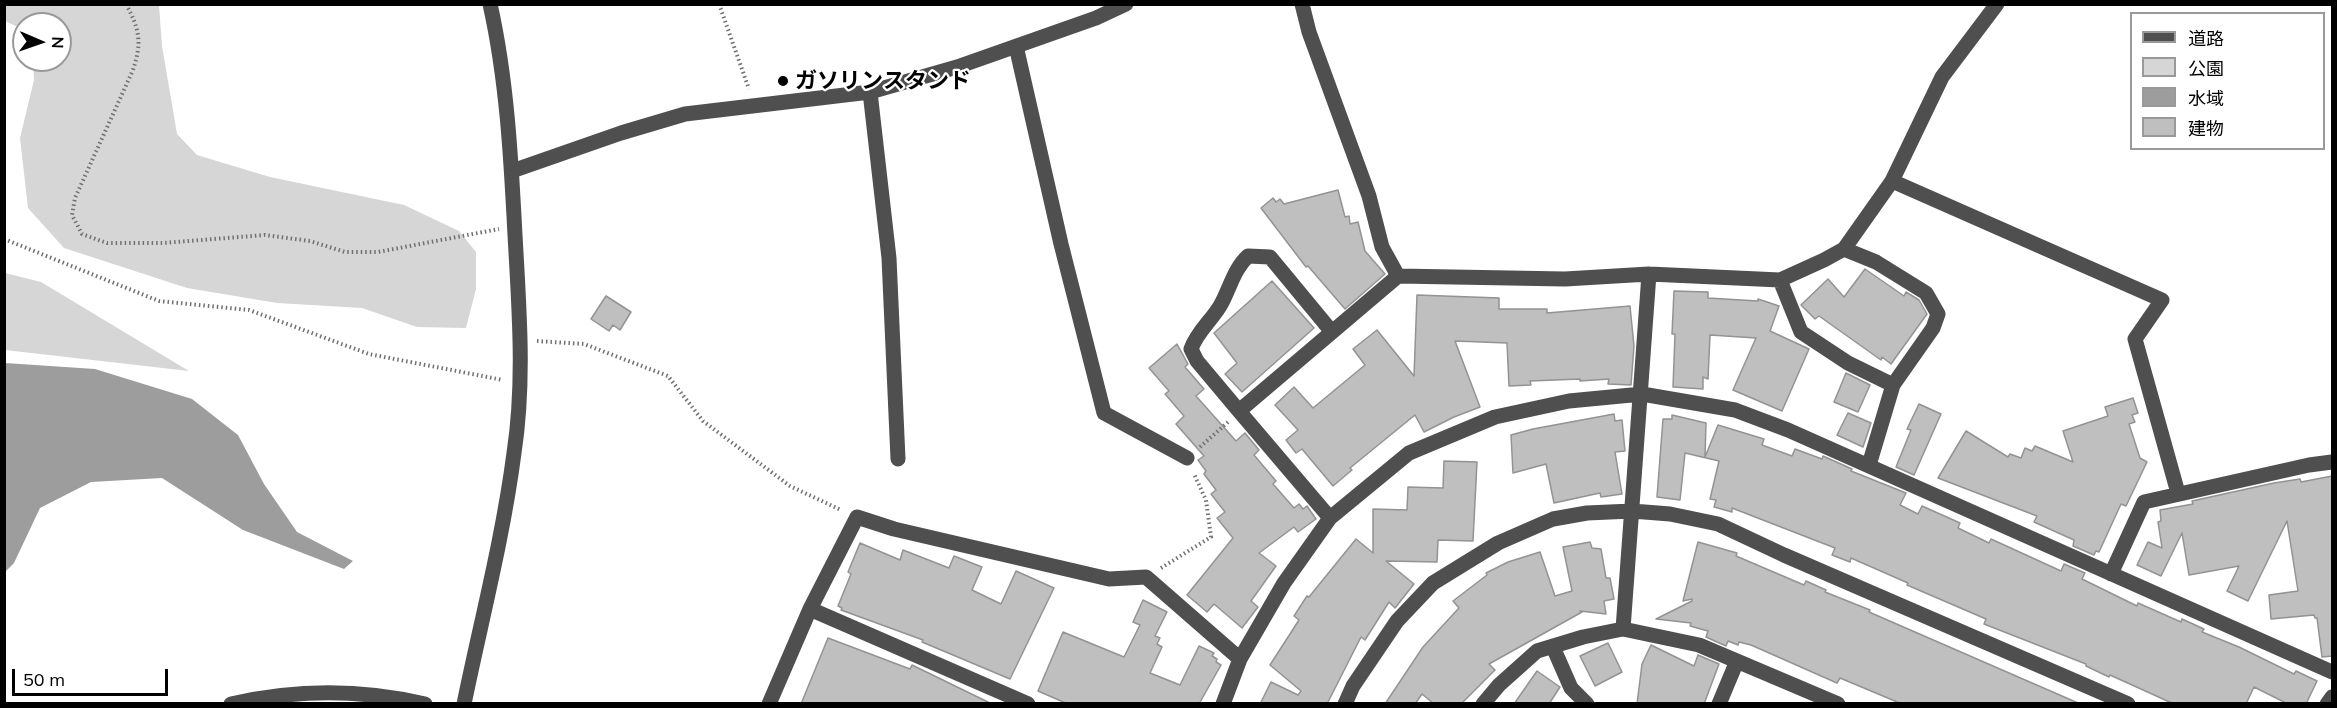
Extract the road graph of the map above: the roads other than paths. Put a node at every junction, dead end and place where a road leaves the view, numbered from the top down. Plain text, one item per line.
1 (490, 4) edge
2 (1126, 4) edge
3 (1302, 4) edge
4 (1997, 4) edge
5 (1017, 46) junction
6 (870, 92) junction
7 (512, 171) junction
8 (1892, 181) junction
9 (1844, 249) junction
10 (1649, 274) junction
11 (1398, 276) junction
12 (1780, 279) junction
13 (1332, 332) junction
14 (1893, 384) junction
15 (1642, 394) junction
16 (1239, 411) junction
17 (1187, 458) road end
18 (898, 459) dead end
19 (2332, 462) edge
20 (1869, 465) junction
21 (2178, 493) junction
22 (1632, 511) junction
23 (1330, 518) junction
24 (2111, 574) junction
25 (810, 609) junction
26 (1623, 629) junction
27 (1553, 647) junction
28 (1240, 659) junction
29 (1737, 661) junction
30 (2332, 672) edge
31 (2332, 697) edge
32 (231, 704) edge
33 (425, 704) edge
34 (464, 704) edge
35 (769, 704) edge
36 (1028, 704) edge
37 (1222, 704) edge
38 (1345, 704) edge
39 (1483, 704) edge
40 (1587, 704) edge
41 (1719, 704) edge
42 (1838, 704) edge
43 (2128, 704) edge
44 (2328, 704) edge

1 - 7 street
2 - 5 street
3 - 11 street
4 - 8 street
5 - 6 street
5 - 17 street
6 - 7 street
6 - 18 street
7 - 34 street
8 - 9 street
8 - 21 street
9 - 12 street
9 - 14 street
10 - 11 street
10 - 12 street
10 - 15 street
11 - 13 street
12 - 14 street
13 - 16 street
13 - 16 street
14 - 20 street
15 - 20 street
15 - 22 street
15 - 23 street
16 - 23 street
19 - 21 street
20 - 24 street
21 - 24 street
22 - 26 street
22 - 38 street
22 - 43 street
23 - 28 street
24 - 30 street
25 - 28 street
25 - 35 street
25 - 36 street
26 - 27 street
26 - 29 street
27 - 39 street
27 - 40 street
28 - 37 street
29 - 41 street
29 - 42 street
31 - 44 street
32 - 33 street

